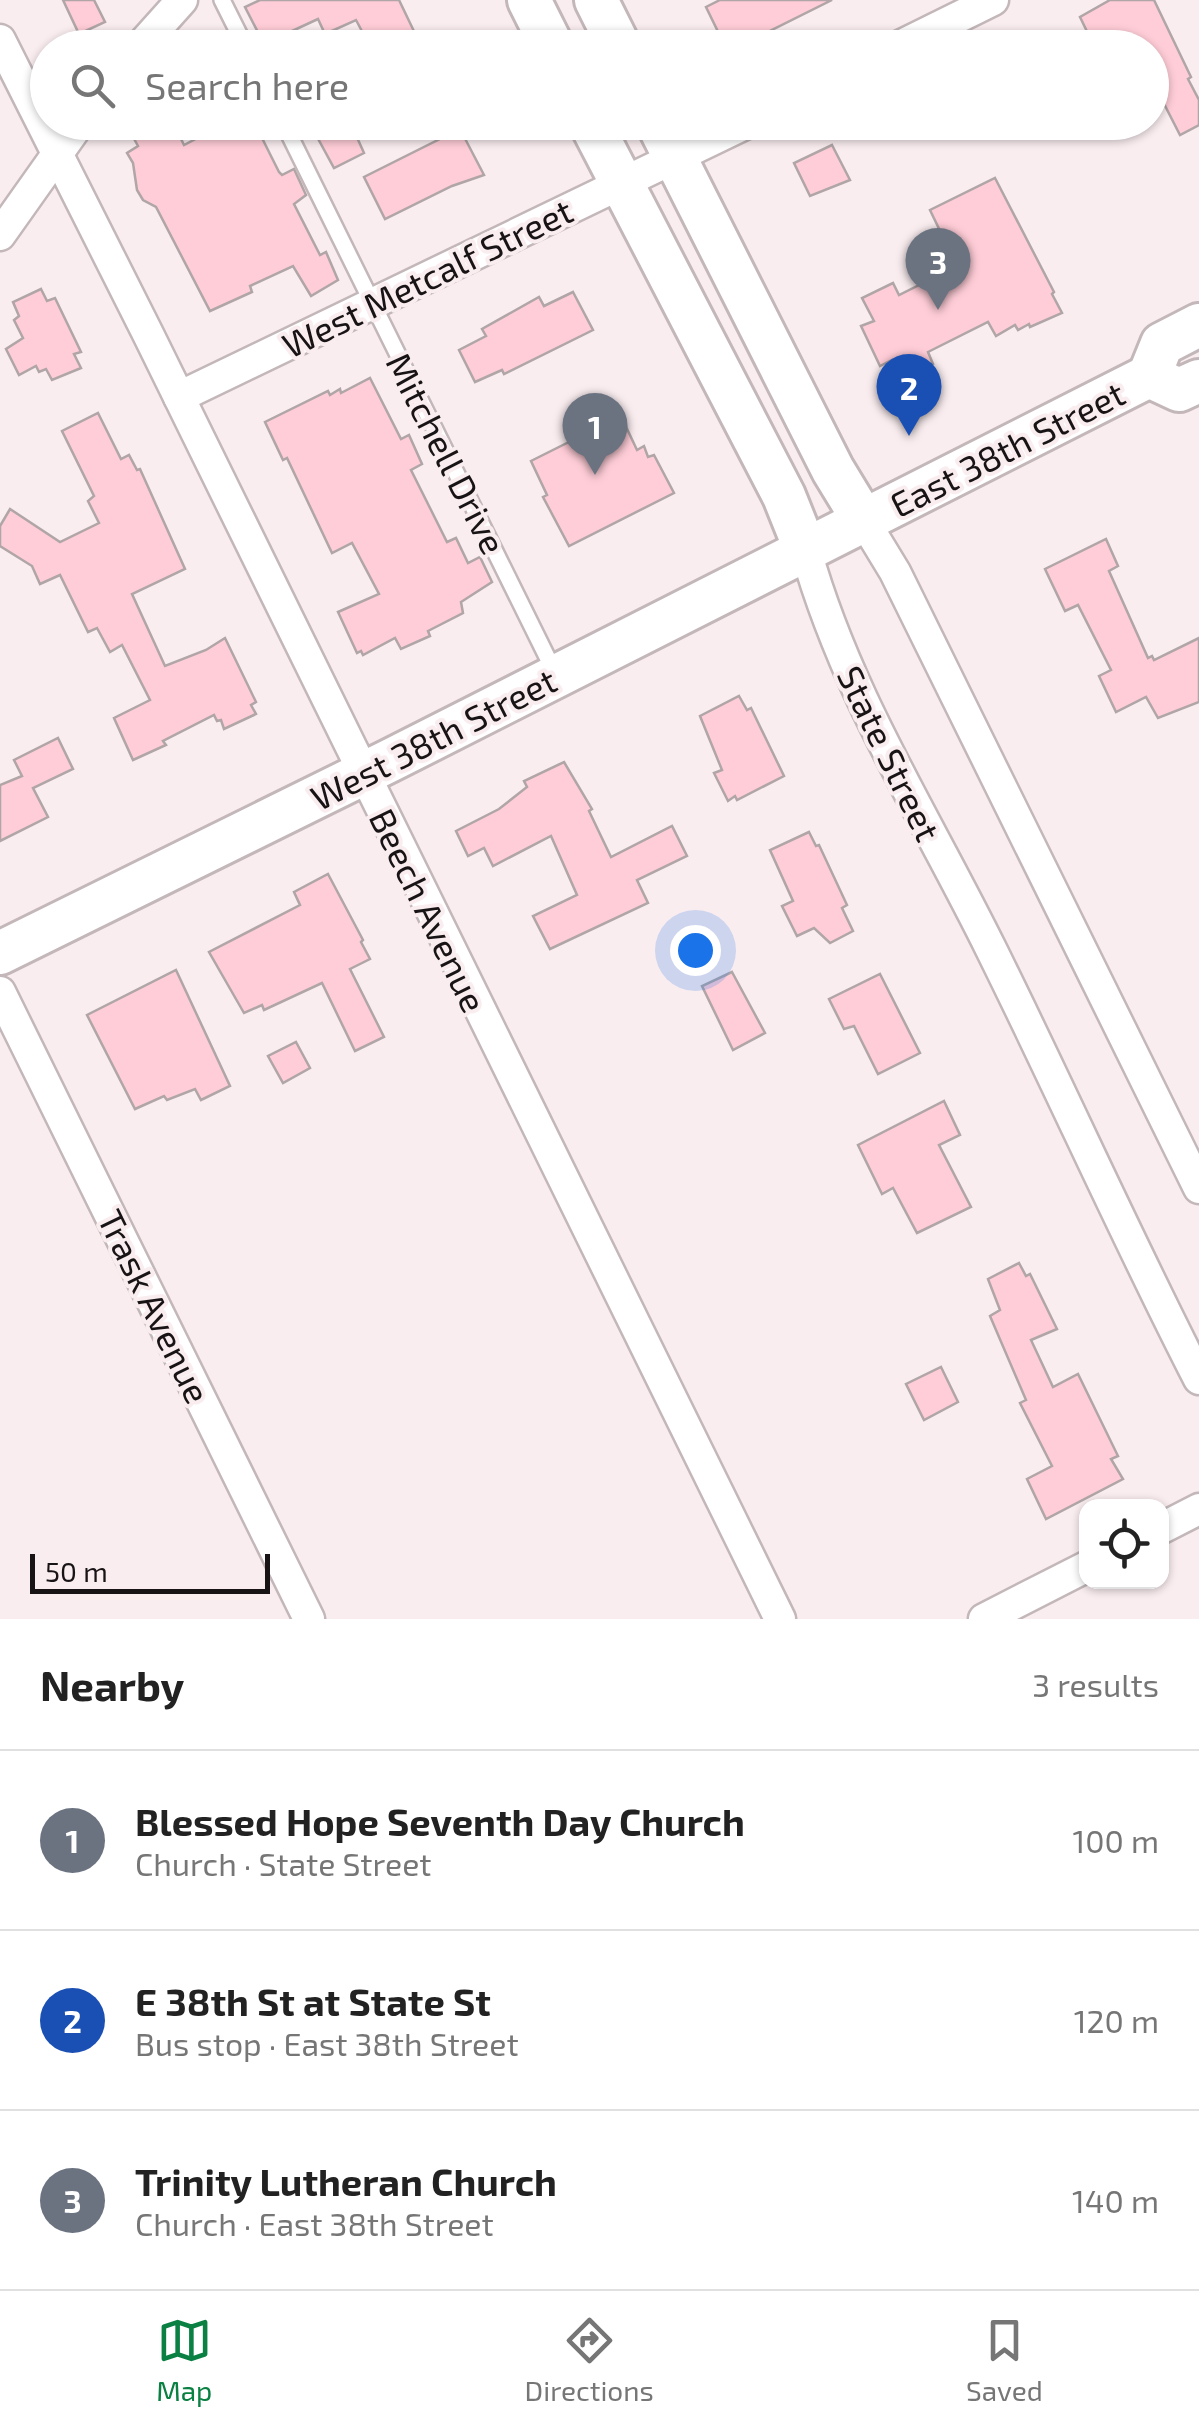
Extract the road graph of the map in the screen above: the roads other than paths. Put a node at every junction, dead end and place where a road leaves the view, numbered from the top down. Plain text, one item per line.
1 (182, 0) edge
2 (222, 0) edge
3 (529, 0) edge
4 (596, 0) edge
5 (993, 0) edge
6 (155, 30) edge
7 (237, 30) edge
8 (543, 30) edge
9 (611, 30) edge
10 (932, 30) edge
11 (0, 40) edge
12 (30, 99) edge
13 (51, 140) edge
14 (66, 140) edge
15 (292, 140) edge
16 (599, 140) edge
17 (665, 140) edge
18 (57, 152) junction
19 (619, 182) junction
20 (0, 236) edge
21 (373, 305) junction
22 (1199, 326) edge
23 (1149, 376) junction
24 (1199, 381) edge
25 (179, 397) junction
26 (864, 520) junction
27 (806, 551) junction
28 (557, 675) junction
29 (362, 774) junction
30 (0, 953) edge
31 (0, 992) edge
32 (1199, 1188) edge
33 (1199, 1379) edge
34 (1199, 1509) edge
35 (1169, 1524) edge
36 (1079, 1570) edge
37 (309, 1619) edge
38 (780, 1619) edge
39 (984, 1619) edge

1 - 6 street
2 - 7 lane
3 - 8 main road
4 - 9 main road
5 - 10 street
11 - 12 street, Beech Avenue
13 - 18 street, Beech Avenue
14 - 18 street
15 - 21 lane, Mitchell Drive
16 - 19 main road, State Street
17 - 19 street, West Metcalf Street
17 - 26 main road
18 - 20 street
18 - 25 street, Beech Avenue
19 - 21 street, West Metcalf Street
19 - 27 main road, State Street
21 - 25 street, West Metcalf Street
21 - 28 lane, Mitchell Drive
22 - 23 main road, East 38th Street
23 - 24 main road, East 38th Street
23 - 26 main road, East 38th Street
25 - 29 street, Beech Avenue
26 - 27 main road, West 38th Street
26 - 32 street
27 - 28 main road, West 38th Street
27 - 33 street, State Street
28 - 29 main road, West 38th Street
29 - 30 main road, West 38th Street
29 - 38 street, Beech Avenue
31 - 37 street, Trask Avenue
34 - 35 street
36 - 39 street

